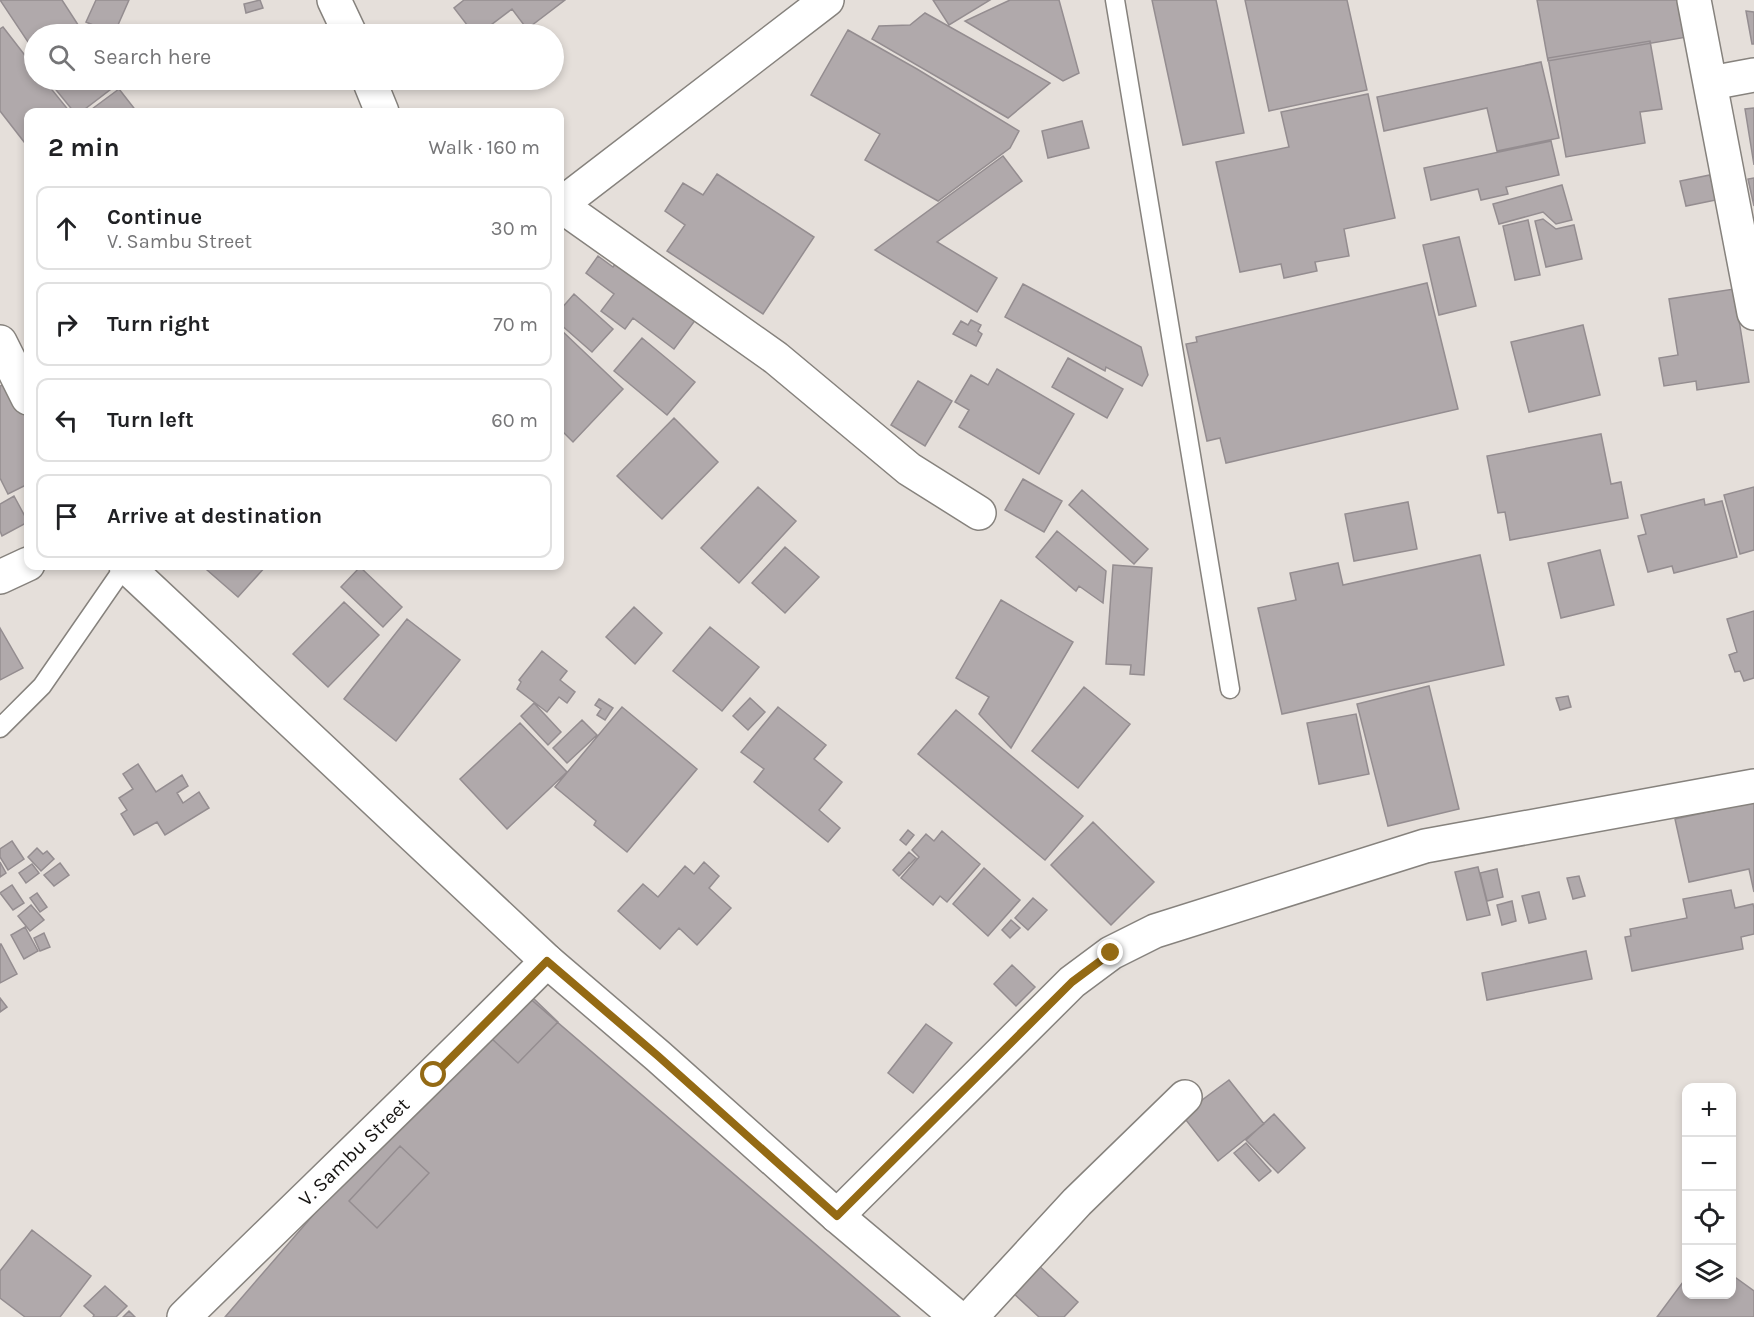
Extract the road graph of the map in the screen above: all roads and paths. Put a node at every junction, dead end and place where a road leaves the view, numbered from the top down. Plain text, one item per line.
1 (334, 0) edge
2 (828, 0) edge
3 (1115, 0) edge
4 (1694, 0) edge
5 (345, 24) edge
6 (1754, 75) edge
7 (1711, 83) junction
8 (373, 90) edge
9 (380, 108) edge
10 (564, 202) edge
11 (564, 208) edge
12 (1754, 313) edge
13 (0, 342) edge
14 (24, 390) edge
15 (979, 513) dead end
16 (24, 566) edge
17 (123, 570) edge
18 (130, 570) edge
19 (0, 577) edge
20 (1230, 689) dead end
21 (0, 728) edge
22 (1754, 786) edge
23 (547, 961) junction
24 (1185, 1097) dead end
25 (837, 1216) junction
26 (184, 1317) edge
27 (957, 1317) edge
28 (971, 1317) edge

1 - 5 street
2 - 10 street
3 - 20 lane
4 - 7 street
6 - 7 street
7 - 12 street
8 - 9 street
11 - 15 street
13 - 14 street
16 - 19 street
17 - 21 lane
18 - 23 street
22 - 25 street
23 - 25 street
23 - 26 street, V. Sambu Street
24 - 28 street
25 - 27 street

